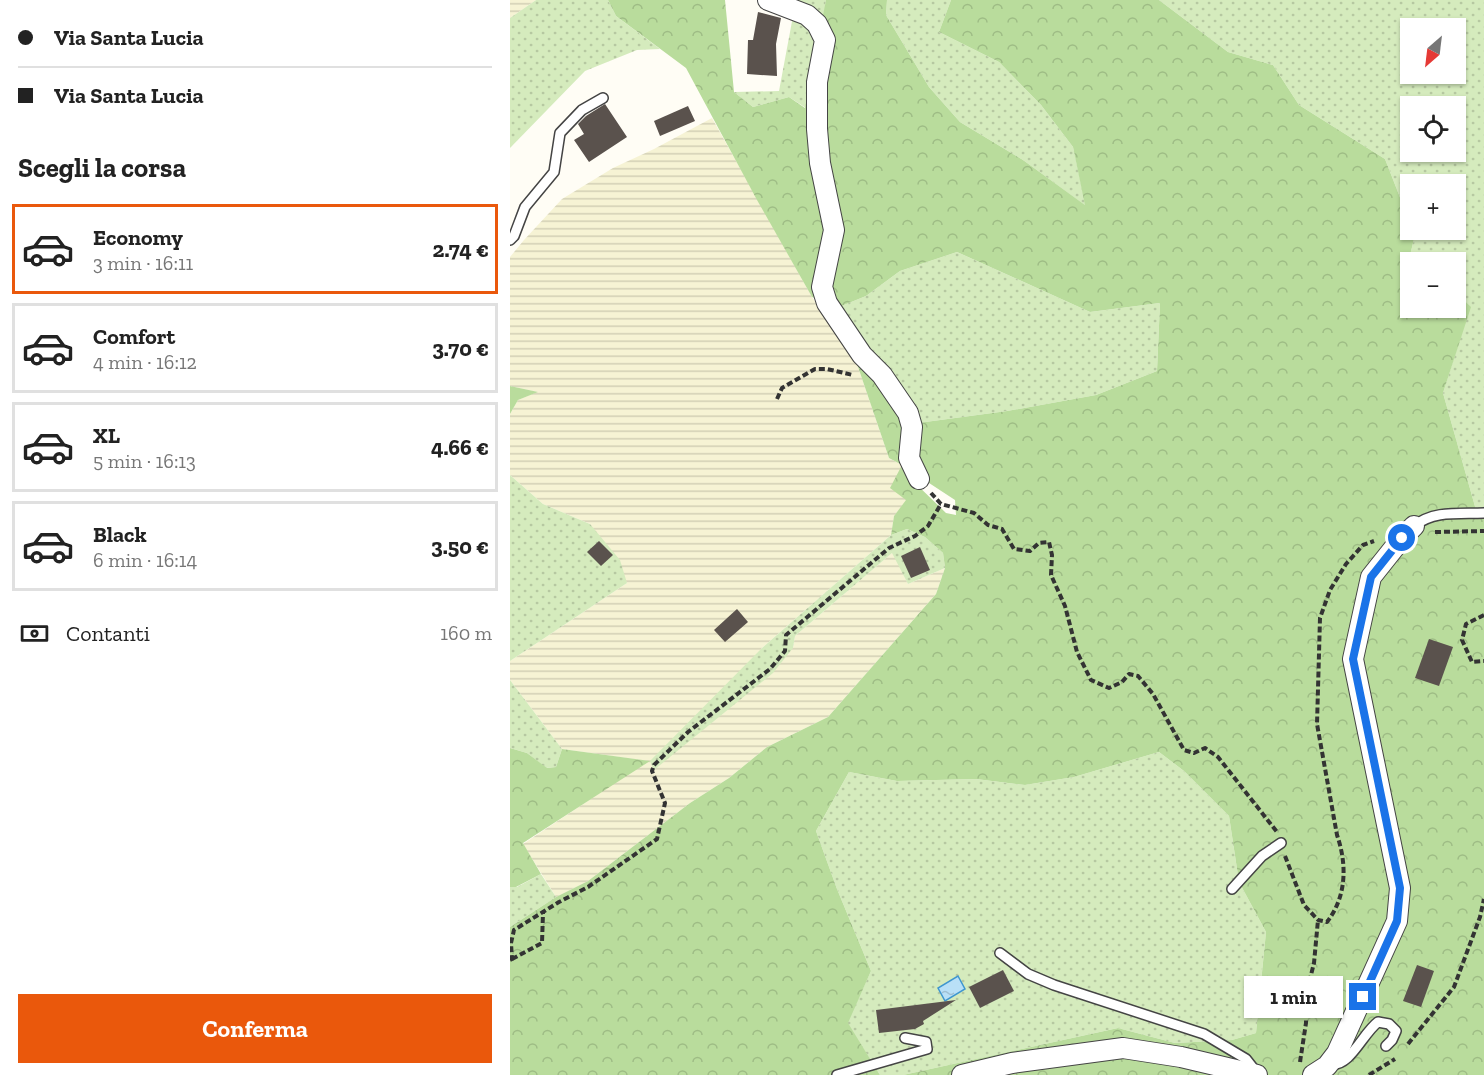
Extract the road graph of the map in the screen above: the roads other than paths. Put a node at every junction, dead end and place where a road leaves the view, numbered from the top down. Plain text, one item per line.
1 (768, 0) edge
2 (603, 98) dead end
3 (510, 240) edge
4 (919, 479) road end
5 (1484, 513) edge
6 (1408, 532) joint
7 (1281, 843) road end
8 (1232, 889) dead end
9 (1000, 953) dead end
10 (905, 1038) dead end
11 (1386, 1046) dead end
12 (1314, 1067) edge
13 (837, 1075) edge
14 (962, 1075) edge
15 (1257, 1075) edge

1 - 4 street
2 - 3 lane
5 - 6 lane
6 - 12 street
7 - 8 lane
9 - 15 lane
10 - 13 lane
11 - 12 lane
14 - 15 street

